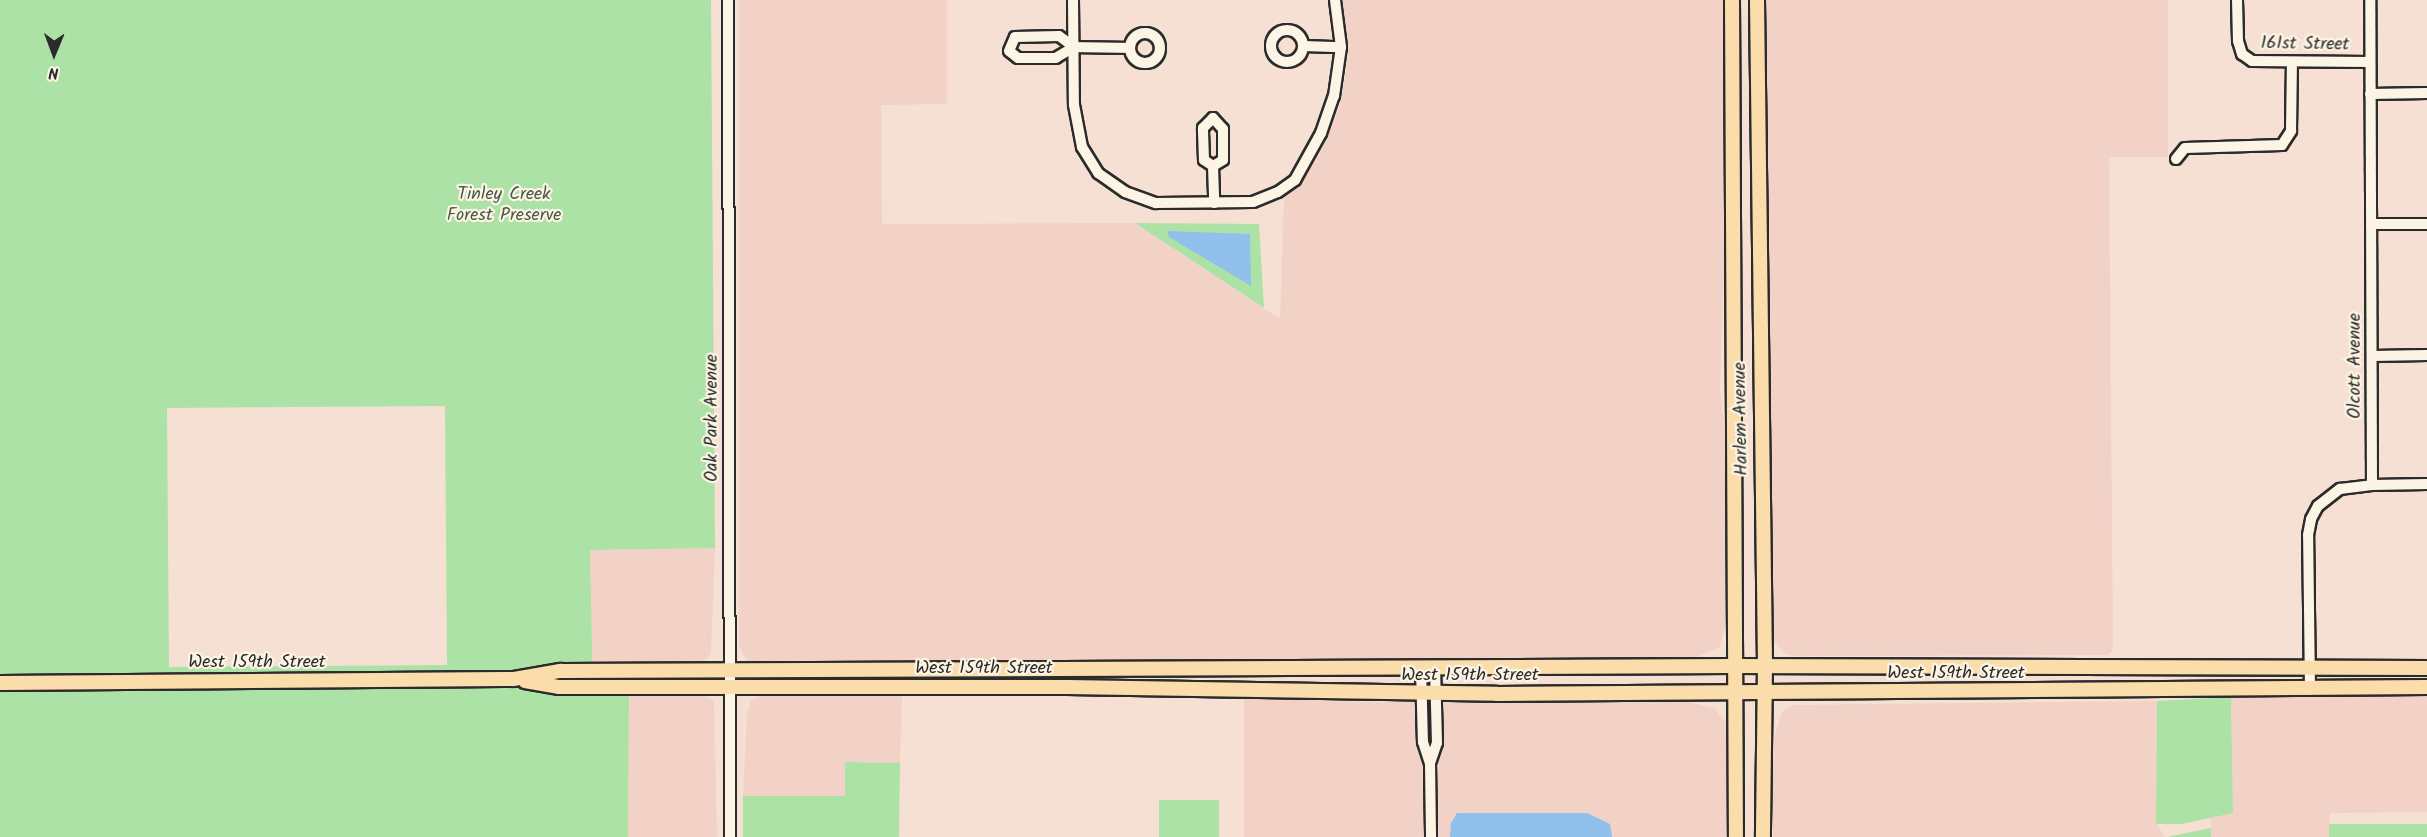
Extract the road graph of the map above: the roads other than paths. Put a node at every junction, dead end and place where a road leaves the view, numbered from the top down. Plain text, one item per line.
1 (728, 0) edge
2 (1073, 0) edge
3 (1335, 0) edge
4 (1732, 0) edge
5 (1757, 0) edge
6 (2237, 0) edge
7 (2370, 0) edge
8 (1303, 46) dead end
9 (1074, 47) junction
10 (1341, 47) junction
11 (1129, 48) dead end
12 (2370, 62) junction
13 (2292, 63) junction
14 (2427, 93) edge
15 (2370, 94) junction
16 (2176, 159) dead end
17 (1213, 166) dead end
18 (1214, 202) junction
19 (2372, 224) junction
20 (2427, 224) edge
21 (2427, 355) edge
22 (2373, 356) junction
23 (2427, 484) edge
24 (2372, 485) junction
25 (1733, 666) junction
26 (1765, 666) junction
27 (1428, 668) junction
28 (2309, 668) junction
29 (2427, 668) edge
30 (729, 672) junction
31 (514, 679) junction
32 (0, 683) edge
33 (729, 687) junction
34 (2427, 687) edge
35 (2310, 690) junction
36 (1733, 693) junction
37 (1765, 693) junction
38 (1421, 694) junction
39 (1436, 694) junction
40 (1430, 763) junction
41 (730, 837) edge
42 (1431, 837) edge
43 (1736, 837) edge
44 (1763, 837) edge

1 - 30 street, Oak Park Avenue
2 - 9 street
3 - 10 street
4 - 25 main road, Harlem Avenue
5 - 26 main road, Harlem Avenue
6 - 13 street, 161st Street
7 - 12 street, Olcott Avenue
8 - 10 street
9 - 9 street
9 - 11 street
9 - 18 street
10 - 18 street
12 - 13 street, 161st Street
12 - 15 street, Olcott Avenue
13 - 16 street
14 - 15 street
15 - 19 street, Olcott Avenue
17 - 18 street
19 - 20 street
19 - 22 street, Olcott Avenue
21 - 22 street
22 - 24 street, Olcott Avenue
23 - 24 street
24 - 28 street
25 - 26 main road, West 159th Street
25 - 27 main road, West 159th Street
25 - 36 main road, Harlem Avenue
26 - 28 main road, West 159th Street
26 - 37 main road, Harlem Avenue
27 - 30 main road, West 159th Street
27 - 38 street
27 - 39 street
28 - 29 main road, West 159th Street
28 - 35 street
30 - 31 main road, West 159th Street
30 - 33 street, Oak Park Avenue
31 - 32 main road, West 159th Street
31 - 33 main road, West 159th Street
33 - 38 main road, West 159th Street
33 - 41 street, Oak Park Avenue
34 - 35 main road, West 159th Street
35 - 37 main road, West 159th Street
36 - 37 main road, West 159th Street
36 - 39 main road, West 159th Street
36 - 43 main road, Harlem Avenue
37 - 44 main road, Harlem Avenue
38 - 39 main road, West 159th Street
38 - 40 street
39 - 40 street
40 - 42 street

